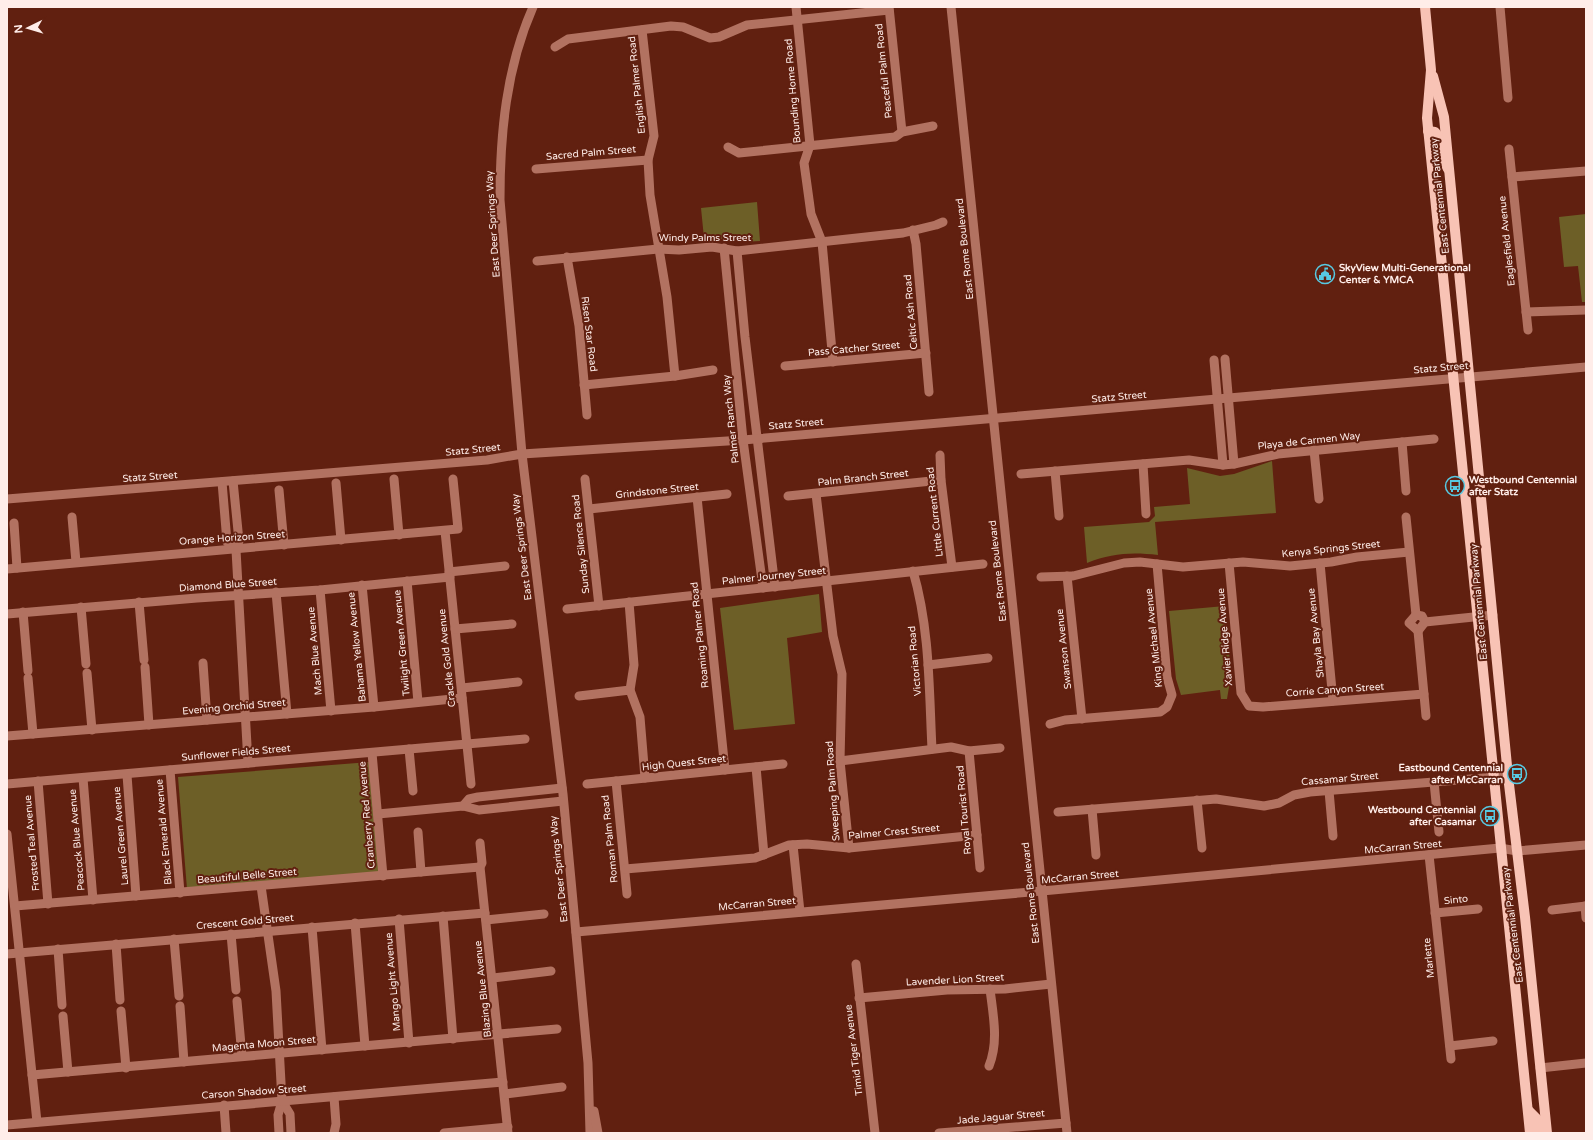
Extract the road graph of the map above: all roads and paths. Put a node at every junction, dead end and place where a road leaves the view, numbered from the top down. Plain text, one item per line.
1 (533, 7) edge
2 (796, 7) edge
3 (951, 7) edge
4 (1425, 7) edge
5 (1500, 7) edge
6 (889, 9) edge
7 (797, 20) junction
8 (642, 30) junction
9 (555, 47) dead end
10 (1431, 70) junction
11 (1508, 98) dead end
12 (933, 126) dead end
13 (1428, 131) junction
14 (902, 132) junction
15 (810, 145) junction
16 (728, 147) dead end
17 (1509, 149) dead end
18 (648, 160) junction
19 (536, 169) dead end
20 (1586, 171) edge
21 (1450, 173) junction
22 (1512, 177) junction
23 (943, 222) dead end
24 (913, 230) junction
25 (822, 242) junction
26 (658, 248) junction
27 (724, 248) junction
28 (737, 251) junction
29 (567, 257) junction
30 (537, 261) dead end
31 (1586, 310) edge
32 (1526, 312) junction
33 (1528, 330) dead end
34 (926, 353) junction
35 (1225, 359) dead end
36 (1214, 360) dead end
37 (833, 362) junction
38 (785, 366) dead end
39 (1586, 367) edge
40 (713, 370) dead end
41 (675, 376) junction
42 (1470, 377) junction
43 (1453, 378) junction
44 (584, 386) junction
45 (930, 392) dead end
46 (1228, 399) junction
47 (1217, 400) junction
48 (587, 414) dead end
49 (993, 418) junction
50 (757, 439) junction
51 (1434, 439) dead end
52 (743, 440) junction
53 (1402, 442) junction
54 (1314, 450) junction
55 (522, 454) junction
56 (940, 455) dead end
57 (1143, 464) junction
58 (1234, 464) junction
59 (1223, 465) junction
60 (1056, 471) junction
61 (1021, 474) dead end
62 (394, 478) dead end
63 (453, 479) dead end
64 (585, 479) dead end
65 (941, 480) junction
66 (233, 481) junction
67 (222, 482) junction
68 (336, 483) dead end
69 (280, 490) dead end
70 (1406, 491) dead end
71 (727, 494) dead end
72 (816, 494) junction
73 (788, 496) dead end
74 (697, 497) junction
75 (7, 499) edge
76 (1319, 499) dead end
77 (589, 509) junction
78 (1146, 514) dead end
79 (1059, 516) dead end
80 (72, 517) dead end
81 (1406, 517) dead end
82 (14, 524) dead end
83 (445, 531) junction
84 (399, 535) junction
85 (341, 540) junction
86 (284, 545) junction
87 (236, 550) junction
88 (1410, 552) junction
89 (76, 562) junction
90 (1229, 563) junction
91 (983, 564) dead end
92 (1157, 564) junction
93 (1320, 564) junction
94 (505, 566) dead end
95 (952, 567) junction
96 (7, 568) edge
97 (17, 568) junction
98 (913, 571) junction
99 (450, 574) junction
100 (1067, 576) junction
101 (1041, 577) dead end
102 (407, 581) junction
103 (827, 581) junction
104 (362, 585) junction
105 (775, 586) junction
106 (763, 588) junction
107 (320, 590) junction
108 (276, 592) junction
109 (707, 594) junction
110 (238, 595) junction
111 (139, 602) junction
112 (629, 602) junction
113 (599, 606) junction
114 (81, 607) junction
115 (567, 609) dead end
116 (23, 612) junction
117 (7, 614) edge
118 (1416, 615) junction
119 (1493, 615) junction
120 (1477, 616) junction
121 (1425, 622) junction
122 (512, 624) dead end
123 (455, 629) junction
124 (1418, 631) junction
125 (988, 658) dead end
126 (203, 663) dead end
127 (928, 665) junction
128 (518, 682) dead end
129 (462, 688) junction
130 (630, 690) junction
131 (1424, 694) junction
132 (579, 696) dead end
133 (462, 698) junction
134 (1333, 701) junction
135 (418, 702) junction
136 (1249, 706) joint
137 (374, 707) junction
138 (331, 711) junction
139 (287, 714) junction
140 (1426, 716) dead end
141 (244, 717) junction
142 (1082, 719) junction
143 (207, 720) junction
144 (1050, 724) dead end
145 (149, 725) junction
146 (92, 730) junction
147 (33, 734) junction
148 (7, 736) edge
149 (524, 739) dead end
150 (467, 745) junction
151 (1000, 748) dead end
152 (409, 749) junction
153 (932, 749) junction
154 (969, 751) junction
155 (372, 752) junction
156 (840, 761) junction
157 (248, 763) junction
158 (783, 764) dead end
159 (756, 767) junction
160 (170, 770) junction
161 (725, 770) junction
162 (127, 775) junction
163 (1508, 776) junction
164 (1494, 777) junction
165 (83, 778) junction
166 (645, 778) junction
167 (38, 781) junction
168 (616, 781) junction
169 (1434, 782) junction
170 (7, 784) edge
171 (471, 784) dead end
172 (587, 784) dead end
173 (562, 788) junction
174 (413, 791) dead end
175 (1329, 791) junction
176 (1198, 800) junction
177 (564, 801) junction
178 (463, 806) junction
179 (1092, 809) junction
180 (1058, 812) dead end
181 (378, 814) junction
182 (418, 832) dead end
183 (1439, 832) dead end
184 (7, 834) edge
185 (977, 835) junction
186 (1333, 836) dead end
187 (480, 843) dead end
188 (793, 845) junction
189 (1586, 846) edge
190 (849, 848) junction
191 (1202, 848) dead end
192 (1500, 848) junction
193 (1516, 852) junction
194 (764, 855) junction
195 (1096, 855) dead end
196 (1429, 855) junction
197 (480, 867) junction
198 (980, 868) dead end
199 (625, 869) junction
200 (421, 872) junction
201 (383, 876) junction
202 (261, 886) junction
203 (1042, 891) junction
204 (180, 893) junction
205 (627, 894) dead end
206 (136, 896) junction
207 (93, 900) junction
208 (48, 904) junction
209 (15, 906) junction
210 (1585, 906) edge
211 (1478, 909) dead end
212 (1552, 910) dead end
213 (800, 912) junction
214 (1435, 913) junction
215 (544, 914) dead end
216 (442, 916) junction
217 (486, 916) junction
218 (1586, 918) edge
219 (399, 920) junction
220 (355, 923) junction
221 (312, 928) junction
222 (266, 931) junction
223 (576, 932) junction
224 (231, 934) junction
225 (174, 939) junction
226 (116, 944) junction
227 (58, 949) junction
228 (20, 953) junction
229 (7, 954) edge
230 (856, 964) dead end
231 (551, 971) dead end
232 (493, 978) junction
233 (1052, 984) junction
234 (990, 989) junction
235 (236, 990) dead end
236 (179, 996) dead end
237 (860, 998) junction
238 (120, 1000) dead end
239 (237, 1001) dead end
240 (62, 1005) dead end
241 (180, 1006) dead end
242 (121, 1012) dead end
243 (63, 1016) dead end
244 (557, 1029) dead end
245 (498, 1035) junction
246 (453, 1039) junction
247 (1493, 1041) dead end
248 (409, 1043) junction
249 (365, 1046) junction
250 (1450, 1046) junction
251 (322, 1050) junction
252 (279, 1054) junction
253 (242, 1056) junction
254 (1451, 1059) dead end
255 (184, 1062) junction
256 (1586, 1063) edge
257 (989, 1066) dead end
258 (126, 1068) junction
259 (1540, 1068) junction
260 (68, 1072) junction
261 (32, 1075) junction
262 (503, 1082) junction
263 (562, 1088) dead end
264 (590, 1088) junction
265 (505, 1094) junction
266 (334, 1097) junction
267 (282, 1101) junction
268 (224, 1105) junction
269 (1528, 1110) junction
270 (37, 1122) junction
271 (1066, 1123) junction
272 (7, 1125) edge
273 (508, 1130) edge
274 (1001, 1131) edge
275 (226, 1133) edge
276 (279, 1133) edge
277 (291, 1133) edge
278 (334, 1133) edge
279 (446, 1133) edge
280 (590, 1133) edge
281 (598, 1133) edge
282 (875, 1133) edge
283 (939, 1133) edge
284 (1067, 1133) edge
285 (1530, 1133) edge
286 (1538, 1133) edge
287 (1547, 1133) edge

1 - 55 street, East Deer Springs Way
2 - 7 street, Bounding Home Road
3 - 49 street, East Rome Boulevard
4 - 10 main road, East Centennial Parkway
5 - 11 street
6 - 7 street
6 - 14 street, Peaceful Palm Road
7 - 8 street
7 - 15 street, Bounding Home Road
8 - 9 street
8 - 18 street, English Palmer Road
10 - 13 main road, East Centennial Parkway
10 - 21 main road, East Centennial Parkway
12 - 14 street
13 - 21 main road
13 - 43 main road, East Centennial Parkway
14 - 15 street
15 - 16 street
15 - 25 street, Bounding Home Road
17 - 22 street, Eaglesfield Avenue
18 - 19 street, Sacred Palm Street
18 - 26 street, English Palmer Road
20 - 22 street
21 - 42 main road, East Centennial Parkway
22 - 32 street, Eaglesfield Avenue
23 - 24 street, Windy Palms Street
24 - 25 street, Windy Palms Street
24 - 34 street, Celtic Ash Road
25 - 28 street, Windy Palms Street
25 - 37 street, Bounding Home Road
26 - 27 street, Windy Palms Street
26 - 29 street, Windy Palms Street
26 - 41 street, English Palmer Road
27 - 28 street, Windy Palms Street
27 - 52 street, Palmer Ranch Way
28 - 50 street
29 - 30 street, Windy Palms Street
29 - 44 street, Risen Star Road
31 - 32 street
32 - 33 street, Eaglesfield Avenue
34 - 37 street, Pass Catcher Street
34 - 45 street, Celtic Ash Road
35 - 46 street
36 - 47 street
37 - 38 street, Pass Catcher Street
39 - 42 street, Statz Street
40 - 41 street
41 - 44 street
42 - 43 street, Statz Street
42 - 119 main road, East Centennial Parkway
43 - 46 street, Statz Street
43 - 120 main road, East Centennial Parkway
44 - 48 street, Risen Star Road
46 - 47 street, Statz Street
46 - 58 street
47 - 49 street, Statz Street
47 - 59 street
49 - 50 street, Statz Street
49 - 203 street, East Rome Boulevard
50 - 52 street, Statz Street
50 - 105 street
51 - 53 street, Playa de Carmen Way
52 - 55 street, Statz Street
52 - 106 street, Palmer Ranch Way
53 - 54 street, Playa de Carmen Way
53 - 70 street
54 - 58 street, Playa de Carmen Way
54 - 76 street
55 - 66 street, Statz Street
55 - 173 street, East Deer Springs Way
56 - 65 street, Little Current Road
57 - 59 street, Playa de Carmen Way
57 - 60 street, Playa de Carmen Way
57 - 78 street
58 - 59 street, Playa de Carmen Way
60 - 61 street, Playa de Carmen Way
60 - 79 street
62 - 84 street
63 - 83 street, Orange Horizon Street
64 - 77 street, Sunday Silence Road
65 - 72 street, Palm Branch Street
65 - 95 street, Little Current Road
66 - 67 street, Statz Street
66 - 87 street
67 - 75 street, Statz Street
67 - 87 street
68 - 85 street
69 - 86 street
71 - 74 street, Grindstone Street
72 - 73 street, Palm Branch Street
72 - 103 street, Sweeping Palm Road
74 - 77 street, Grindstone Street
74 - 109 street, Roaming Palmer Road
77 - 113 street, Sunday Silence Road
80 - 89 street
81 - 88 street
82 - 97 street
83 - 84 street, Orange Horizon Street
83 - 99 street, Crackle Gold Avenue
84 - 85 street, Orange Horizon Street
85 - 86 street, Orange Horizon Street
86 - 87 street, Orange Horizon Street
87 - 89 street, Orange Horizon Street
87 - 110 street
88 - 93 street, Kenya Springs Street
88 - 118 street
89 - 97 street, Orange Horizon Street
90 - 92 street, Kenya Springs Street
90 - 93 street, Kenya Springs Street
90 - 136 street, Xavier Ridge Avenue
91 - 95 street, Palmer Journey Street
92 - 100 street, Kenya Springs Street
92 - 142 street, King Michael Avenue
93 - 134 street, Shayla Bay Avenue
94 - 99 street, Diamond Blue Street
95 - 98 street, Palmer Journey Street
96 - 97 street, Orange Horizon Street
98 - 103 street, Palmer Journey Street
98 - 127 street, Victorian Road
99 - 102 street, Diamond Blue Street
99 - 123 street, Crackle Gold Avenue
100 - 101 street, Kenya Springs Street
100 - 142 street, Swanson Avenue
102 - 104 street, Diamond Blue Street
102 - 135 street, Twilight Green Avenue
103 - 105 street, Palmer Journey Street
103 - 156 street, Sweeping Palm Road
104 - 107 street, Diamond Blue Street
104 - 137 street, Bahama Yellow Avenue
105 - 106 street, Palmer Journey Street
106 - 109 street, Palmer Journey Street
107 - 108 street, Diamond Blue Street
107 - 138 street, Mach Blue Avenue
108 - 110 street, Diamond Blue Street
108 - 139 street
109 - 112 street, Palmer Journey Street
109 - 161 street, Roaming Palmer Road
110 - 111 street, Diamond Blue Street
110 - 141 street
111 - 114 street, Diamond Blue Street
111 - 145 street
112 - 113 street, Palmer Journey Street
112 - 130 street
113 - 115 street, Palmer Journey Street
114 - 116 street, Diamond Blue Street
114 - 146 street
116 - 117 street, Diamond Blue Street
116 - 147 street
118 - 121 street
118 - 124 street
119 - 120 street
119 - 163 main road, East Centennial Parkway
120 - 121 street
120 - 164 main road, East Centennial Parkway
121 - 124 street
122 - 123 street
123 - 129 street, Crackle Gold Avenue
124 - 131 street
125 - 127 street
126 - 143 street
127 - 153 street, Victorian Road
128 - 129 street
129 - 133 street, Crackle Gold Avenue
130 - 132 street
130 - 166 street
131 - 134 street, Corrie Canyon Street
131 - 140 street
133 - 135 street, Evening Orchid Street
133 - 150 street, Crackle Gold Avenue
134 - 136 street, Corrie Canyon Street
135 - 137 street, Evening Orchid Street
137 - 138 street, Evening Orchid Street
138 - 139 street, Evening Orchid Street
139 - 141 street, Evening Orchid Street
141 - 143 street, Evening Orchid Street
141 - 157 street
142 - 144 street
143 - 145 street, Evening Orchid Street
145 - 146 street, Evening Orchid Street
146 - 147 street, Evening Orchid Street
147 - 148 street, Evening Orchid Street
149 - 150 street, Sunflower Fields Street
150 - 152 street, Sunflower Fields Street
150 - 171 street, Crackle Gold Avenue
151 - 154 street
152 - 155 street, Sunflower Fields Street
152 - 174 street
153 - 154 street
153 - 156 street
154 - 185 street, Royal Tourist Road
155 - 157 street, Sunflower Fields Street
155 - 181 street, Cranberry Red Avenue
156 - 190 street, Sweeping Palm Road
157 - 160 street, Sunflower Fields Street
158 - 159 street, High Quest Street
159 - 161 street, High Quest Street
159 - 194 street
160 - 162 street, Sunflower Fields Street
160 - 204 street, Black Emerald Avenue
161 - 166 street, High Quest Street
162 - 165 street, Sunflower Fields Street
162 - 206 street, Laurel Green Avenue
163 - 164 street, Cassamar Street
163 - 193 main road, East Centennial Parkway
164 - 169 street, Cassamar Street
164 - 192 main road, East Centennial Parkway
165 - 167 street, Sunflower Fields Street
165 - 207 street, Peacock Blue Avenue
166 - 168 street, High Quest Street
167 - 170 street, Sunflower Fields Street
167 - 208 street, Frosted Teal Avenue
168 - 172 street, High Quest Street
168 - 199 street, Roman Palm Road
169 - 175 street, Cassamar Street
169 - 183 street
173 - 177 street, East Deer Springs Way
173 - 178 street
175 - 176 street, Cassamar Street
175 - 186 street
176 - 179 street, Cassamar Street
176 - 191 street
177 - 178 street
177 - 223 street, East Deer Springs Way
178 - 181 street
179 - 180 street, Cassamar Street
179 - 195 street
181 - 201 street, Cranberry Red Avenue
182 - 200 street
184 - 209 street
185 - 190 street, Palmer Crest Street
185 - 198 street, Royal Tourist Road
187 - 197 street, Blazing Blue Avenue
188 - 190 street, Palmer Crest Street
188 - 194 street, Palmer Crest Street
188 - 213 street
189 - 193 street, McCarran Street
192 - 193 street, McCarran Street
192 - 196 street, McCarran Street
192 - 269 main road, East Centennial Parkway
193 - 259 main road, East Centennial Parkway
194 - 199 street, Palmer Crest Street
196 - 203 street, McCarran Street
196 - 214 street, Marlette
197 - 200 street, Beautiful Belle Street
197 - 217 street, Blazing Blue Avenue
199 - 205 street, Roman Palm Road
200 - 201 street, Beautiful Belle Street
201 - 202 street, Beautiful Belle Street
202 - 204 street, Beautiful Belle Street
202 - 222 street
203 - 213 street, McCarran Street
203 - 233 street, East Rome Boulevard
204 - 206 street, Beautiful Belle Street
206 - 207 street, Beautiful Belle Street
207 - 208 street, Beautiful Belle Street
208 - 209 street, Beautiful Belle Street
209 - 228 street
210 - 212 street
210 - 218 street
211 - 214 street, Sinto
213 - 223 street, McCarran Street
214 - 250 street, Marlette
215 - 217 street, Crescent Gold Street
216 - 217 street, Crescent Gold Street
216 - 219 street, Crescent Gold Street
216 - 246 street
217 - 232 street, Blazing Blue Avenue
219 - 220 street, Crescent Gold Street
219 - 248 street, Mango Light Avenue
220 - 221 street, Crescent Gold Street
220 - 249 street
221 - 222 street, Crescent Gold Street
221 - 251 street
222 - 224 street, Crescent Gold Street
222 - 252 street
223 - 264 street, East Deer Springs Way
224 - 225 street, Crescent Gold Street
224 - 235 street
225 - 226 street, Crescent Gold Street
225 - 236 street
226 - 227 street, Crescent Gold Street
226 - 238 street
227 - 228 street, Crescent Gold Street
227 - 240 street
228 - 229 street, Crescent Gold Street
228 - 261 street
230 - 237 street, Timid Tiger Avenue
231 - 232 street
232 - 245 street, Blazing Blue Avenue
233 - 234 street, Lavender Lion Street
233 - 271 street, East Rome Boulevard
234 - 237 street, Lavender Lion Street
234 - 257 street
237 - 282 street, Timid Tiger Avenue
239 - 253 street
241 - 255 street
242 - 258 street
243 - 260 street
244 - 245 street, Magenta Moon Street
245 - 246 street, Magenta Moon Street
245 - 262 street, Blazing Blue Avenue
246 - 248 street, Magenta Moon Street
247 - 250 street
248 - 249 street, Magenta Moon Street
249 - 251 street, Magenta Moon Street
250 - 254 street, Marlette
251 - 252 street, Magenta Moon Street
252 - 253 street, Magenta Moon Street
252 - 267 street
253 - 255 street, Magenta Moon Street
255 - 258 street, Magenta Moon Street
256 - 259 street
258 - 260 street, Magenta Moon Street
259 - 287 main road, East Centennial Parkway
260 - 261 street, Magenta Moon Street
261 - 270 street
262 - 265 street, Blazing Blue Avenue
262 - 266 street, Carson Shadow Street
263 - 265 street
264 - 280 street, East Deer Springs Way
264 - 281 street, East Deer Springs Way
265 - 273 street, Blazing Blue Avenue
266 - 267 street, Carson Shadow Street
266 - 278 street
267 - 268 street, Carson Shadow Street
267 - 276 street
267 - 277 street
268 - 270 street, Carson Shadow Street
268 - 275 street
269 - 285 main road, East Centennial Parkway
269 - 286 main road
270 - 272 street, Carson Shadow Street
271 - 274 street, Jade Jaguar Street
271 - 284 street, East Rome Boulevard
273 - 279 street
274 - 283 street, Jade Jaguar Street

